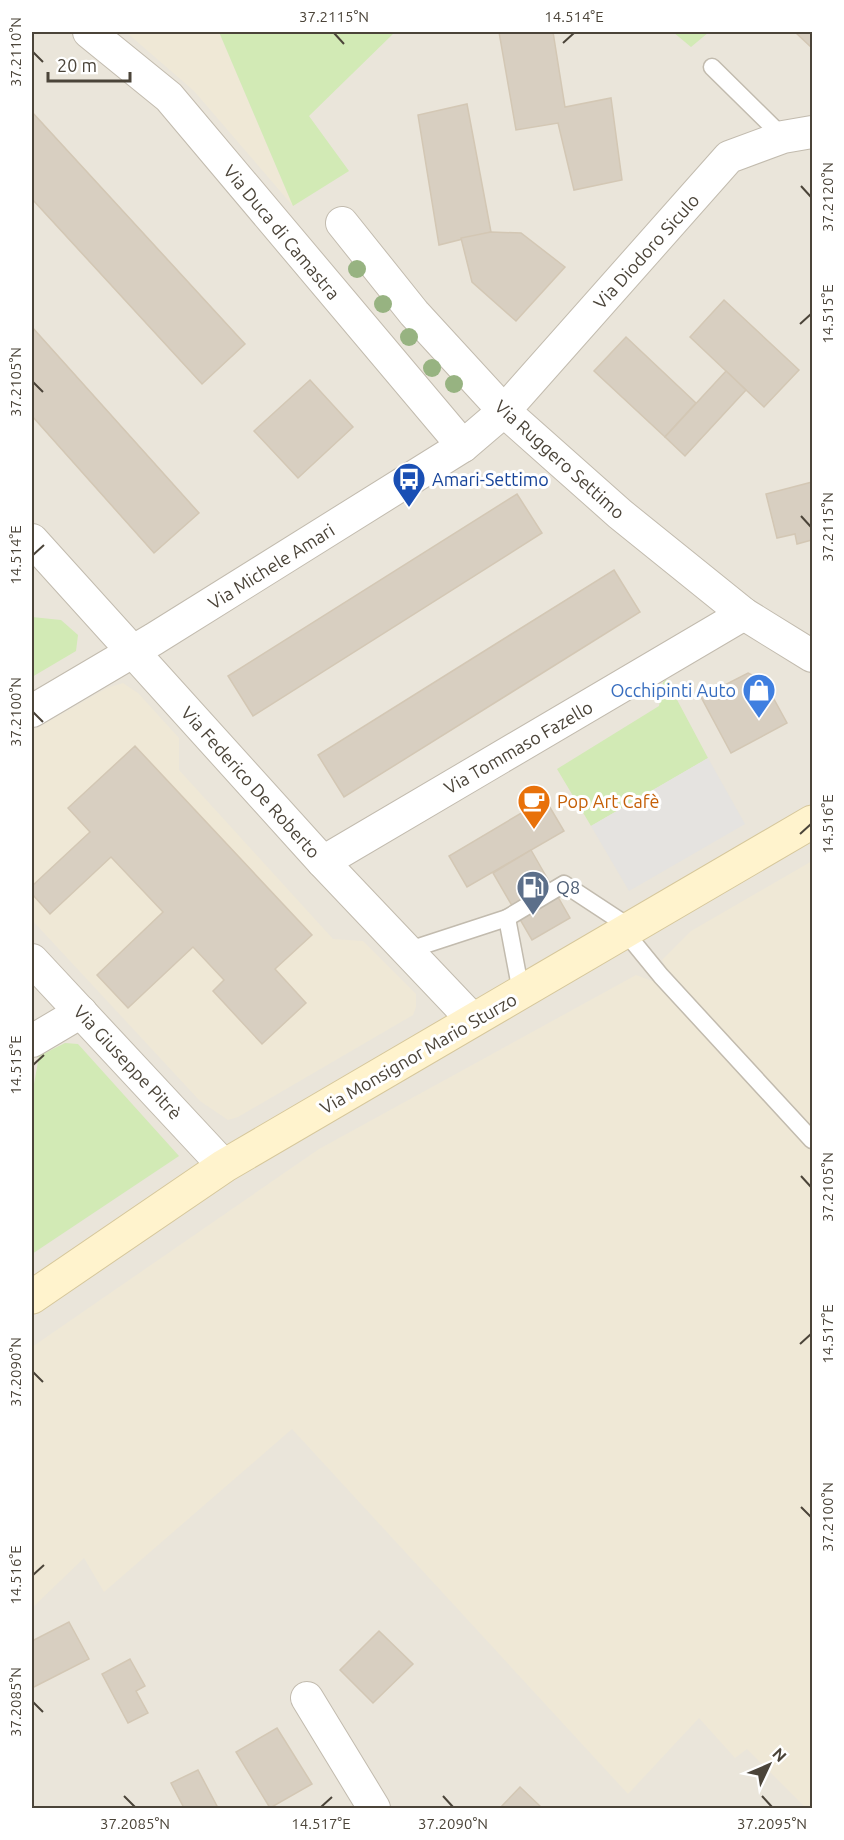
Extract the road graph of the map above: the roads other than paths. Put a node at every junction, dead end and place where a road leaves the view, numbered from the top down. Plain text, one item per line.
1 (89, 32) edge
2 (712, 67) dead end
3 (798, 134) edge
4 (342, 223) dead end
5 (504, 411) junction
6 (463, 446) junction
7 (32, 540) edge
8 (744, 614) junction
9 (133, 652) junction
10 (813, 656) edge
11 (32, 711) edge
12 (813, 822) edge
13 (323, 862) junction
14 (507, 918) junction
15 (628, 930) junction
16 (406, 951) junction
17 (32, 960) edge
18 (521, 992) junction
19 (81, 1012) junction
20 (473, 1020) junction
21 (32, 1041) edge
22 (813, 1140) edge
23 (224, 1166) junction
24 (32, 1297) edge
25 (307, 1698) dead end
26 (374, 1809) edge

1 - 6 street, Via Duca di Camastra
2 - 3 lane
3 - 5 street, Via Diodoro Siculo
4 - 5 street, Via Ruggero Settimo
5 - 6 street, Via Michele Amari
5 - 8 street, Via Ruggero Settimo
6 - 9 street, Via Michele Amari
7 - 9 street, Via Federico De Roberto
8 - 10 street, Via Ruggero Settimo
8 - 13 street, Via Tommaso Fazello
9 - 11 street, Via Michele Amari
9 - 13 street, Via Federico De Roberto
12 - 15 main road, Via Monsignor Mario Sturzo
13 - 16 street, Via Federico De Roberto
14 - 15 lane
14 - 16 lane
14 - 18 lane
15 - 18 main road, Via Monsignor Mario Sturzo
15 - 22 lane
16 - 20 street, Via Federico De Roberto
17 - 19 street, Via Giuseppe Pitrè
18 - 20 main road, Via Monsignor Mario Sturzo
19 - 21 street
19 - 23 street, Via Giuseppe Pitrè
20 - 23 main road, Via Monsignor Mario Sturzo
23 - 24 main road, Via Monsignor Mario Sturzo
25 - 26 street

